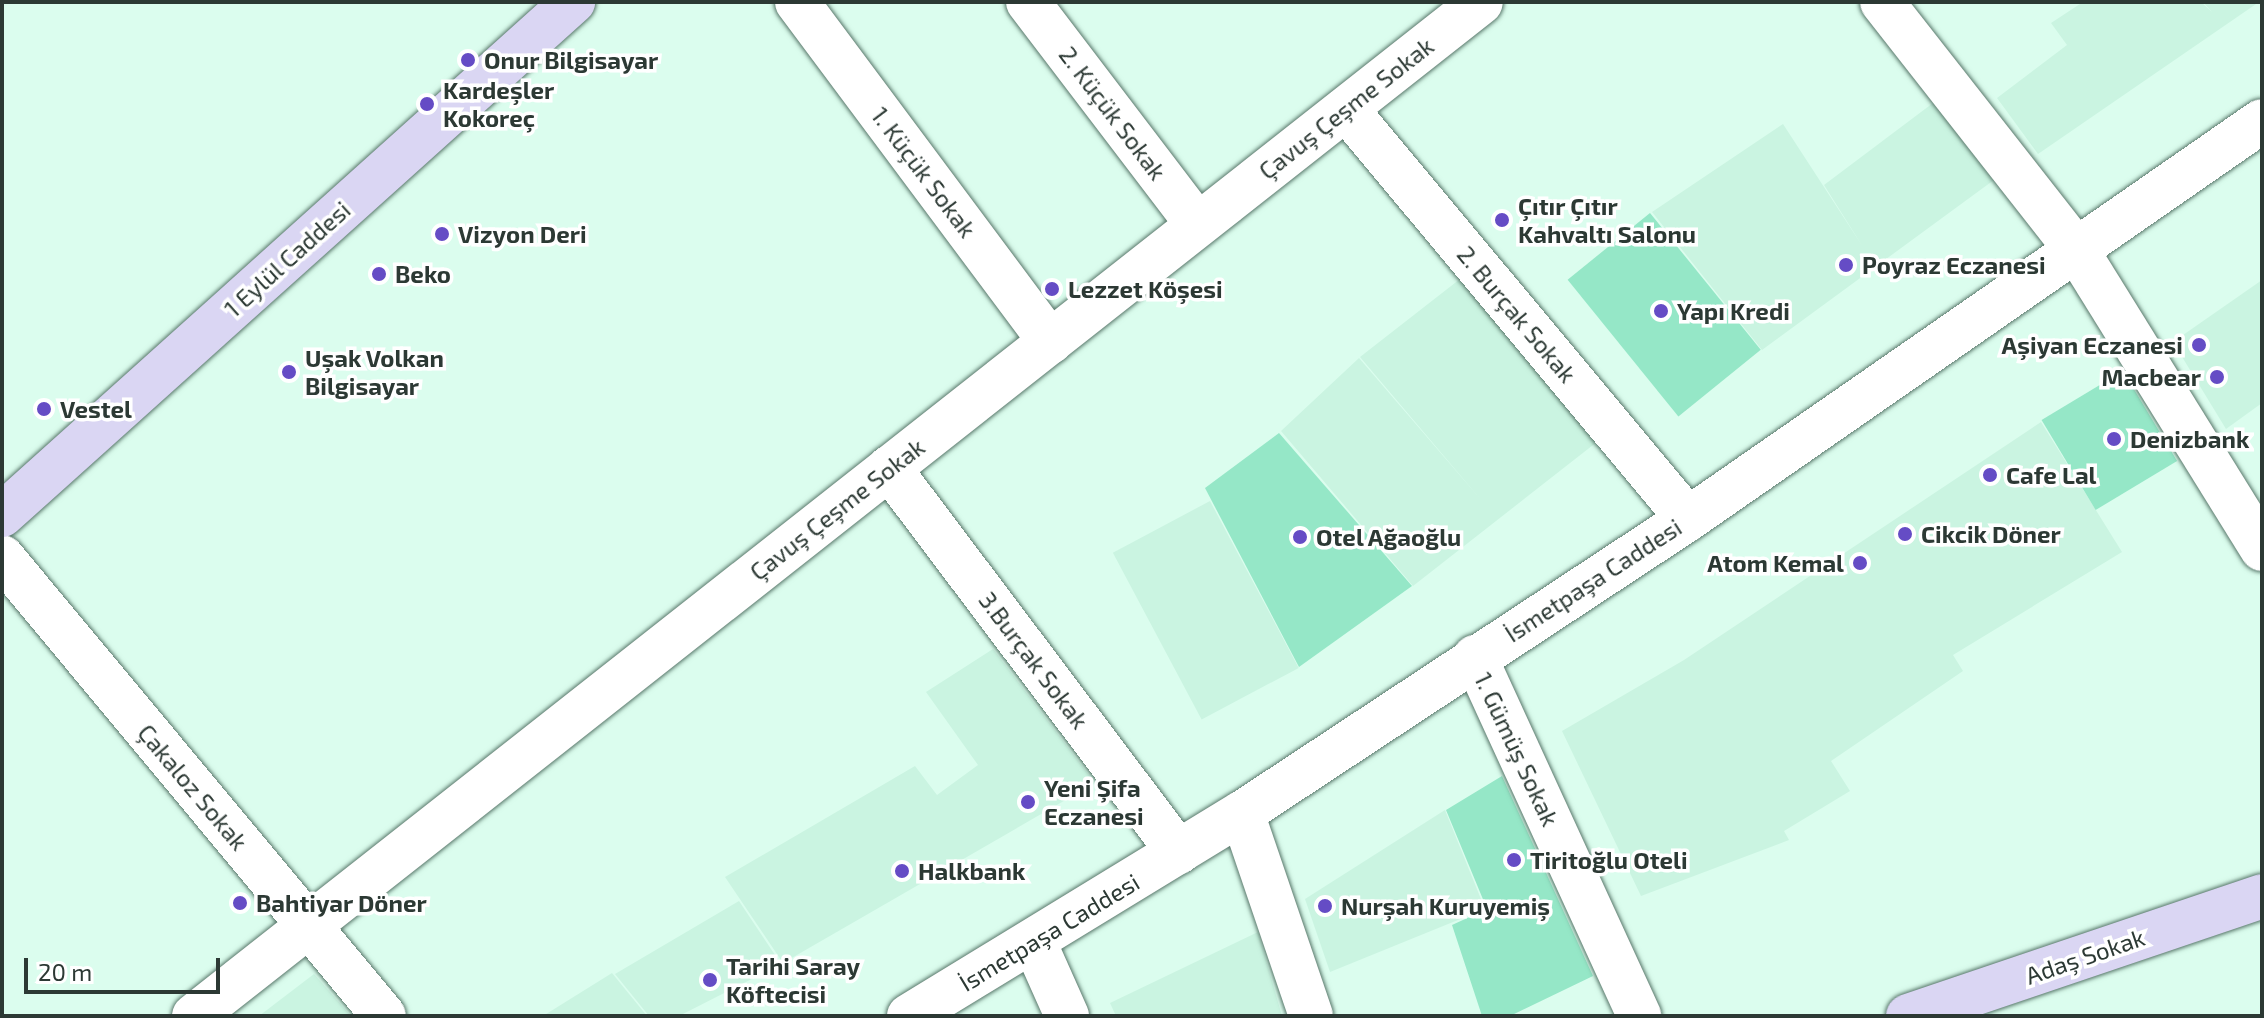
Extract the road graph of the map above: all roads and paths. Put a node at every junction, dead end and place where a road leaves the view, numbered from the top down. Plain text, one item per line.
1 (573, 2) edge
2 (797, 2) edge
3 (1028, 2) edge
4 (1481, 2) edge
5 (1882, 2) edge
6 (1346, 109) junction
7 (2262, 121) edge
8 (1198, 225) junction
9 (2076, 249) junction
10 (1050, 342) junction
11 (889, 468) junction
12 (2, 515) edge
13 (1688, 519) junction
14 (2262, 549) edge
15 (2, 557) edge
16 (1475, 657) junction
17 (1242, 813) junction
18 (1178, 852) junction
19 (2262, 896) edge
20 (308, 925) junction
21 (1035, 944) junction
22 (194, 1016) edge
23 (384, 1016) edge
24 (909, 1016) edge
25 (1067, 1016) edge
26 (1311, 1016) edge
27 (1639, 1016) edge
28 (1908, 1016) edge

1 - 12 main road, 1 Eylül Caddesi
2 - 10 street, 1. Küçük Sokak
3 - 8 street, 2. Küçük Sokak
4 - 6 street, Çavuş Çeşme Sokak
5 - 9 street
6 - 8 street, Çavuş Çeşme Sokak
6 - 13 street, 2. Burçak Sokak
7 - 9 street, İsmetpaşa Caddesi
8 - 10 street, Çavuş Çeşme Sokak
9 - 13 street, İsmetpaşa Caddesi
9 - 14 street
10 - 11 street, Çavuş Çeşme Sokak
11 - 18 street, 3.Burçak Sokak
11 - 20 street, Çavuş Çeşme Sokak
13 - 16 street, İsmetpaşa Caddesi
15 - 20 street, Çakaloz Sokak
16 - 17 street, İsmetpaşa Caddesi
16 - 27 street, 1. Gümüş Sokak
17 - 18 street, İsmetpaşa Caddesi
17 - 26 street
18 - 21 street, İsmetpaşa Caddesi
19 - 28 main road, Adaş Sokak
20 - 22 street, Çavuş Çeşme Sokak
20 - 23 street, Çakaloz Sokak
21 - 24 street, İsmetpaşa Caddesi
21 - 25 street

